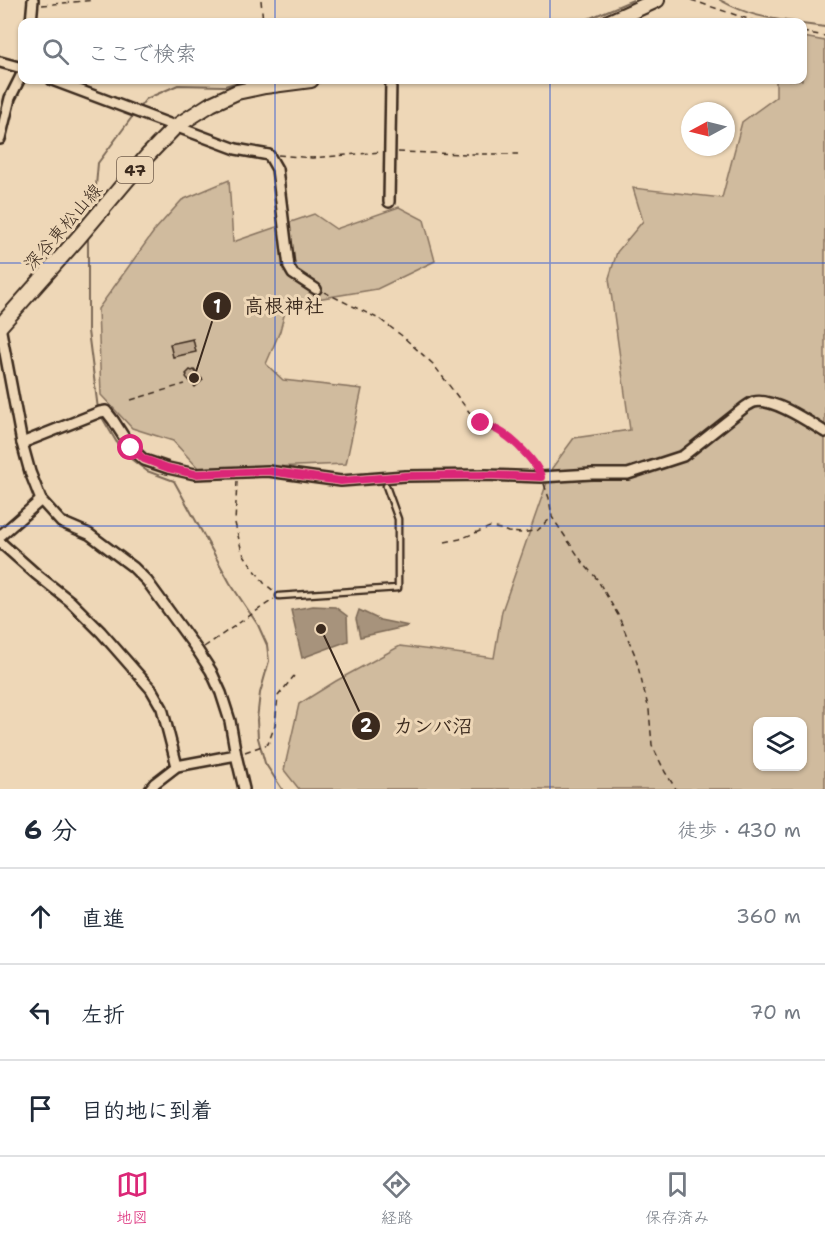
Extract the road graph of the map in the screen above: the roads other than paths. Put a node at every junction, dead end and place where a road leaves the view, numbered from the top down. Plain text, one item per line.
1 (657, 0) edge
2 (32, 3) edge
3 (31, 18) edge
4 (618, 18) edge
5 (0, 62) edge
6 (18, 67) edge
7 (18, 82) edge
8 (62, 84) edge
9 (280, 84) edge
10 (391, 84) edge
11 (175, 127) junction
12 (0, 136) edge
13 (389, 202) dead end
14 (316, 289) road end
15 (0, 326) edge
16 (825, 432) edge
17 (22, 443) junction
18 (386, 486) dead end
19 (41, 500) junction
20 (0, 536) edge
21 (0, 542) edge
22 (279, 596) road end
23 (236, 755) junction
24 (177, 766) junction
25 (150, 789) edge
26 (244, 789) edge

1 - 4 main road
2 - 3 street
5 - 6 street
7 - 12 street
8 - 11 street
9 - 11 main road, 深谷東松山線 / 47
10 - 13 street
11 - 14 street
11 - 15 main road, 深谷東松山線 / 47
15 - 17 street
16 - 17 street
17 - 19 street
18 - 22 lane
19 - 20 street
19 - 23 street
21 - 24 street
23 - 24 street
23 - 26 street
24 - 25 street

